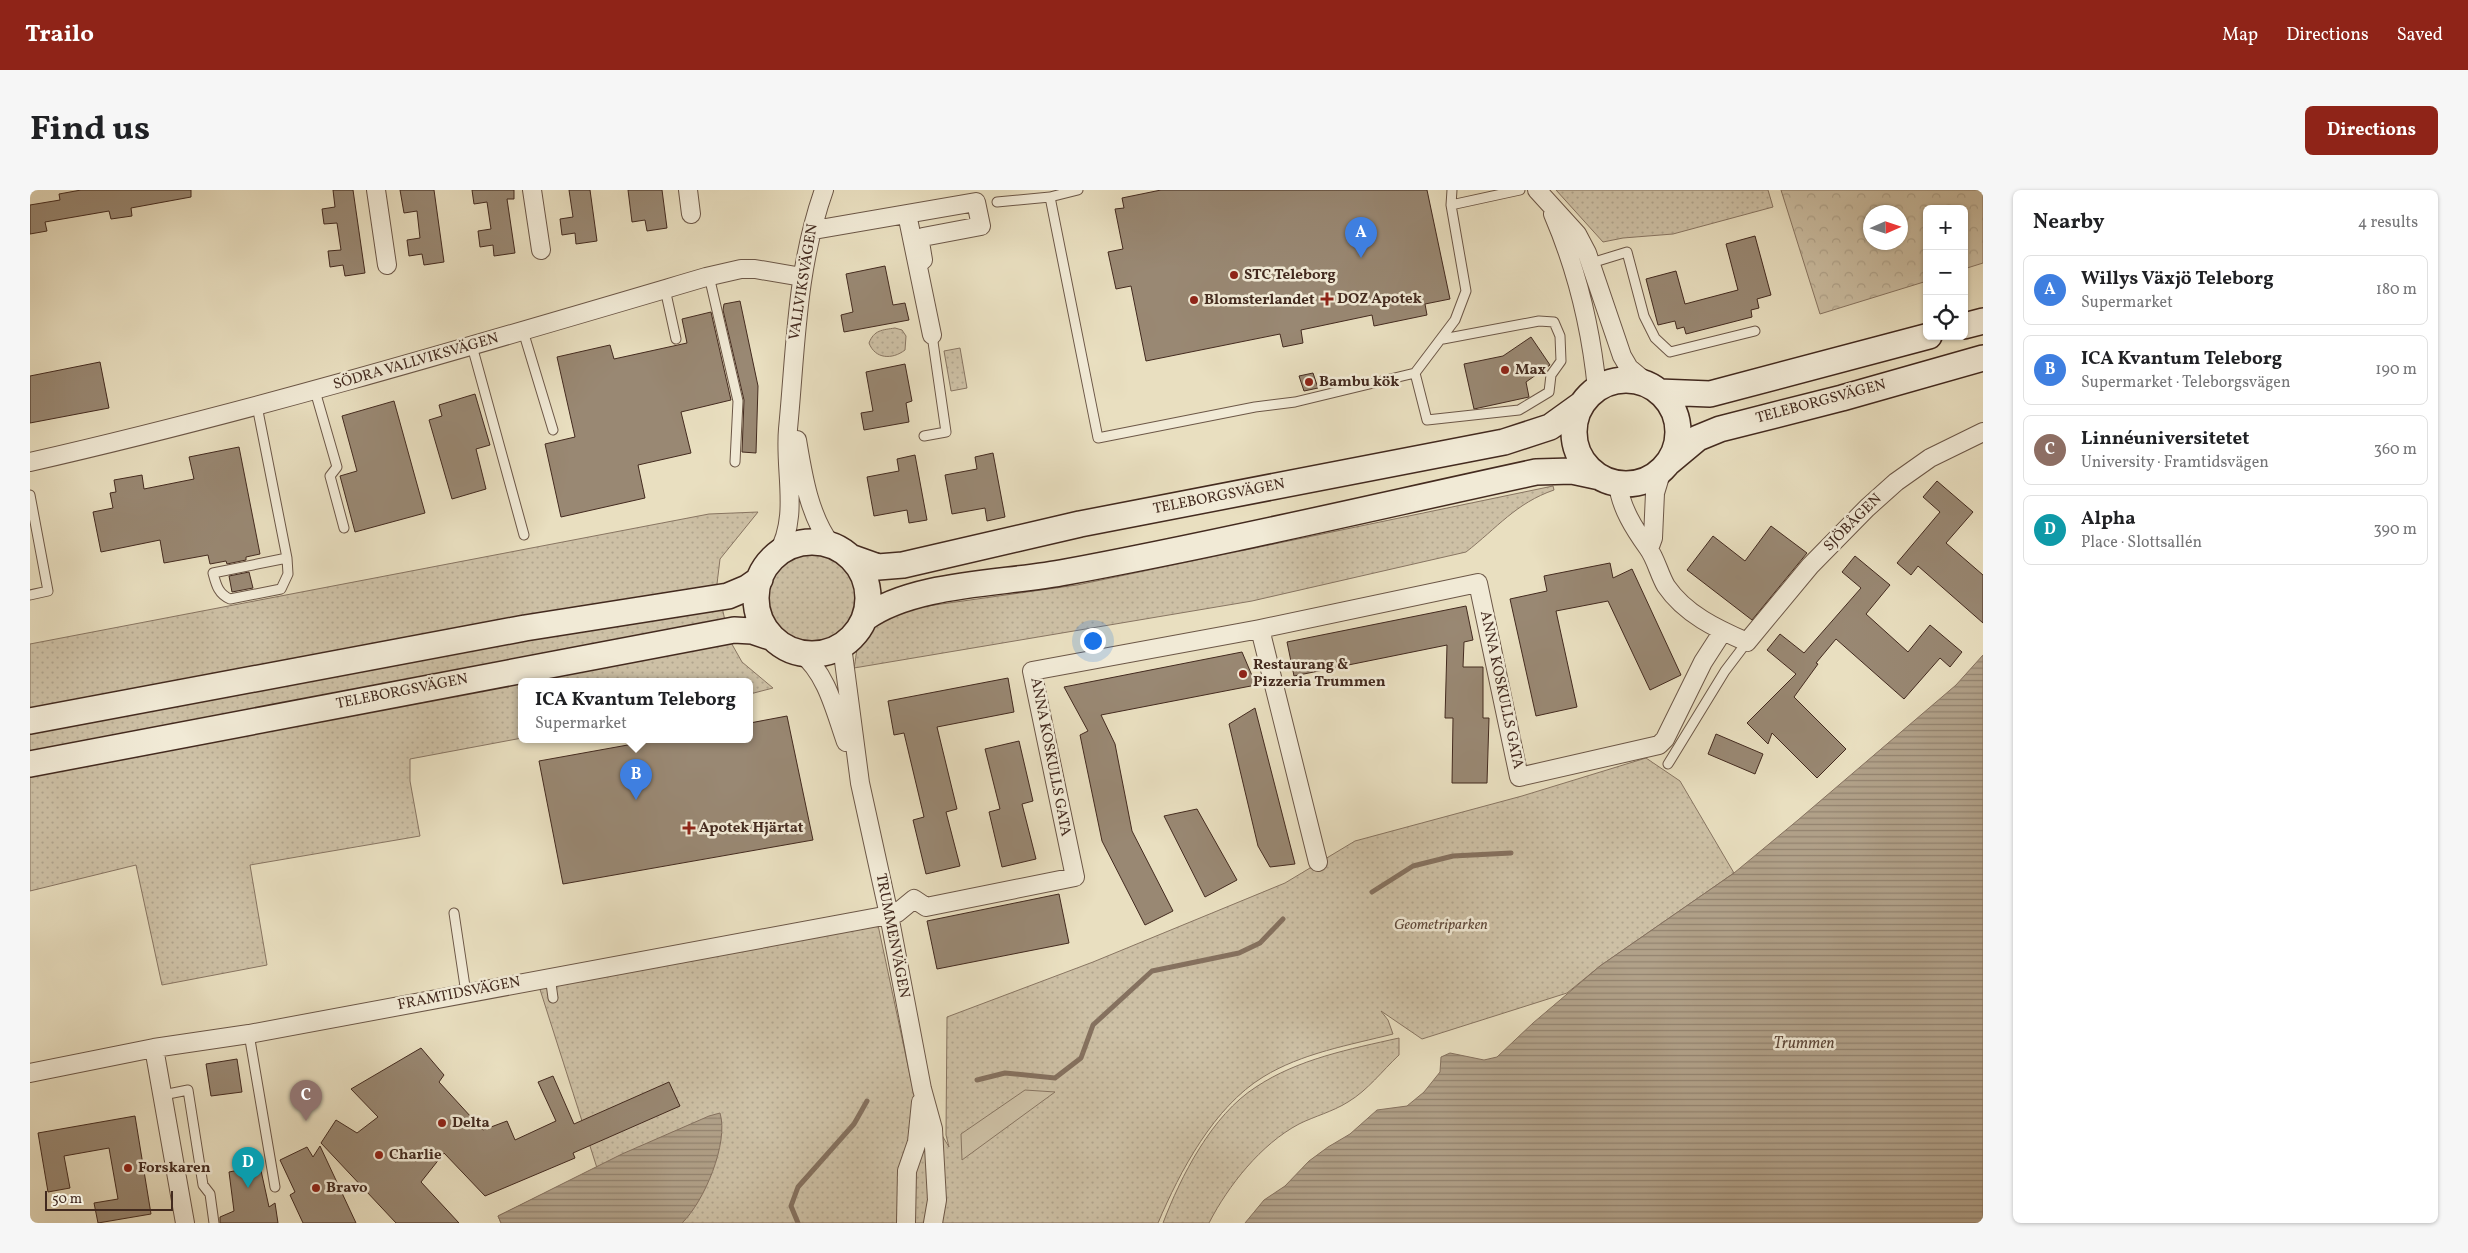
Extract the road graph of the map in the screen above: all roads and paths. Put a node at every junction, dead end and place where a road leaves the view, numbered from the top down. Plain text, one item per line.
1 (376, 190) edge
2 (532, 190) edge
3 (688, 190) edge
4 (824, 190) edge
5 (1078, 190) edge
6 (1452, 190) edge
7 (1520, 190) edge
8 (1537, 190) edge
9 (1050, 197) junction
10 (997, 202) dead end
11 (1549, 204) junction
12 (1451, 205) junction
13 (691, 214) dead end
14 (907, 214) junction
15 (814, 230) junction
16 (541, 250) dead end
17 (923, 260) dead end
18 (1591, 263) junction
19 (387, 265) dead end
20 (1574, 270) junction
21 (709, 276) junction
22 (802, 277) junction
23 (665, 289) junction
24 (1983, 321) edge
25 (1968, 325) edge
26 (523, 330) junction
27 (1755, 330) dead end
28 (932, 335) joint
29 (676, 338) dead end
30 (1923, 338) edge
31 (1443, 339) junction
32 (472, 346) junction
33 (1983, 358) edge
34 (1415, 374) junction
35 (1656, 390) junction
36 (315, 391) junction
37 (1590, 396) junction
38 (791, 405) junction
39 (257, 406) junction
40 (554, 430) dead end
41 (1983, 432) edge
42 (924, 436) dead end
43 (30, 462) edge
44 (735, 462) dead end
45 (1665, 466) junction
46 (1609, 480) junction
47 (30, 495) edge
48 (32, 519) edge
49 (344, 528) dead end
50 (524, 535) dead end
51 (1649, 549) junction
52 (840, 551) junction
53 (777, 555) junction
54 (287, 558) junction
55 (760, 579) junction
56 (30, 595) edge
57 (865, 618) junction
58 (1260, 629) junction
59 (1722, 632) junction
60 (773, 638) junction
61 (1747, 642) junction
62 (842, 646) junction
63 (801, 653) junction
64 (30, 721) edge
65 (30, 764) edge
66 (1668, 764) dead end
67 (860, 783) junction
68 (1318, 862) dead end
69 (454, 913) dead end
70 (889, 915) junction
71 (550, 976) junction
72 (466, 993) junction
73 (553, 998) dead end
74 (250, 1034) junction
75 (154, 1048) junction
76 (30, 1073) edge
77 (922, 1089) junction
78 (163, 1095) junction
79 (275, 1187) dead end
80 (185, 1223) edge
81 (214, 1223) edge
82 (906, 1223) edge
83 (933, 1223) edge

1 - 19 street
2 - 16 street
3 - 13 street
4 - 15 street, VALLVIKSVÄGEN
5 - 9 lane
6 - 12 lane
7 - 12 lane
8 - 11 street
9 - 10 lane
9 - 34 lane
11 - 18 street
11 - 20 street
12 - 31 lane
14 - 15 street
14 - 17 street
14 - 28 street
15 - 22 street, VALLVIKSVÄGEN
18 - 20 lane
18 - 27 lane
18 - 35 street
20 - 37 street
21 - 22 street, SÖDRA VALLVIKSVÄGEN
21 - 23 street, SÖDRA VALLVIKSVÄGEN
21 - 44 lane
22 - 38 street, VALLVIKSVÄGEN
23 - 26 street, SÖDRA VALLVIKSVÄGEN
23 - 29 lane
24 - 25 main road
26 - 32 street, SÖDRA VALLVIKSVÄGEN
26 - 40 lane
28 - 42 lane
30 - 35 main road
31 - 34 lane
31 - 34 lane
32 - 36 street, SÖDRA VALLVIKSVÄGEN
32 - 50 lane
33 - 45 main road, TELEBORGSVÄGEN
35 - 37 main road
35 - 45 main road
36 - 39 street, SÖDRA VALLVIKSVÄGEN
36 - 49 lane
37 - 46 main road
37 - 52 main road, TELEBORGSVÄGEN
38 - 52 street, VALLVIKSVÄGEN
38 - 53 street, VALLVIKSVÄGEN
39 - 43 street, SÖDRA VALLVIKSVÄGEN
39 - 54 lane
41 - 61 street, SJÖBÅGEN
45 - 46 main road
45 - 51 street
46 - 51 street
46 - 57 main road
47 - 48 lane
48 - 56 lane
51 - 59 street
52 - 53 main road
52 - 57 main road
53 - 55 main road
54 - 54 lane
55 - 60 main road
55 - 64 main road
57 - 62 main road
58 - 59 street, ANNA KOSKULLS GATA
58 - 68 street
58 - 70 street, ANNA KOSKULLS GATA
59 - 61 street
60 - 63 main road
60 - 65 main road, TELEBORGSVÄGEN
61 - 66 lane, SJÖBÅGEN
62 - 63 main road
62 - 67 street, TRUMMENVÄGEN
63 - 67 street, TRUMMENVÄGEN
67 - 70 street, TRUMMENVÄGEN
69 - 72 lane
70 - 71 street, FRAMTIDSVÄGEN
70 - 77 street, TRUMMENVÄGEN
71 - 72 street, FRAMTIDSVÄGEN
71 - 73 lane
72 - 74 street, FRAMTIDSVÄGEN
74 - 75 street, FRAMTIDSVÄGEN
74 - 79 lane
75 - 76 street, FRAMTIDSVÄGEN
75 - 78 street
77 - 82 street, TRUMMENVÄGEN
77 - 83 street, TRUMMENVÄGEN
78 - 80 street
78 - 81 lane

